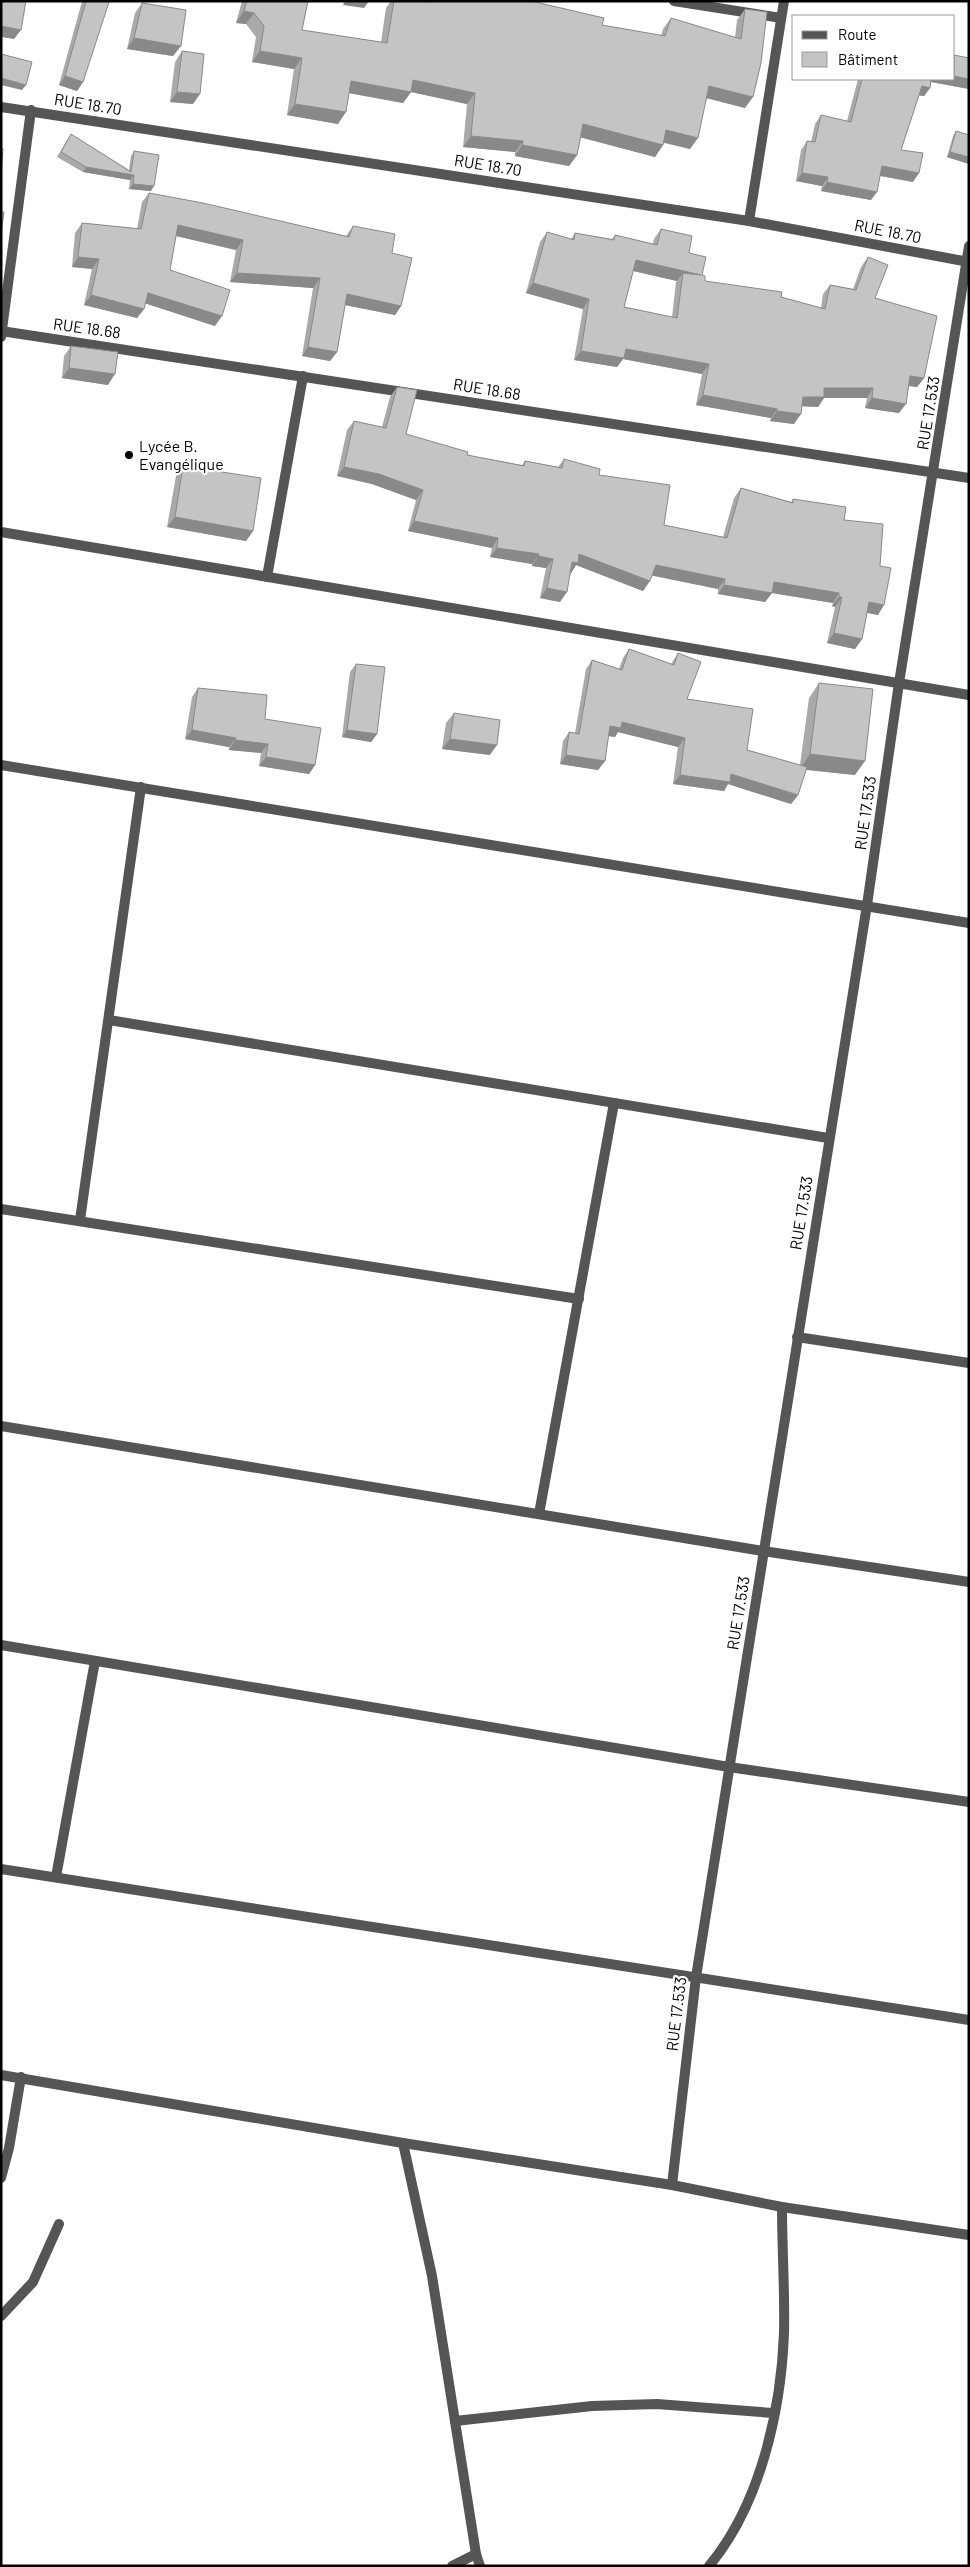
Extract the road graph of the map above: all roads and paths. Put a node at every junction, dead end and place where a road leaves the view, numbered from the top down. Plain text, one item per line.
1 (674, 1) edge
2 (784, 1) edge
3 (781, 18) junction
4 (1, 107) edge
5 (31, 110) junction
6 (749, 221) junction
7 (969, 246) edge
8 (968, 261) edge
9 (2, 333) edge
10 (303, 376) junction
11 (934, 472) junction
12 (969, 478) edge
13 (1, 532) edge
14 (267, 577) junction
15 (899, 683) junction
16 (969, 695) edge
17 (1, 766) edge
18 (141, 787) junction
19 (867, 905) junction
20 (969, 923) edge
21 (109, 1020) junction
22 (614, 1103) junction
23 (828, 1138) junction
24 (1, 1209) edge
25 (80, 1220) junction
26 (579, 1299) junction
27 (797, 1337) junction
28 (969, 1363) edge
29 (1, 1426) edge
30 (539, 1514) junction
31 (763, 1551) junction
32 (969, 1582) edge
33 (1, 1645) edge
34 (96, 1661) junction
35 (729, 1767) junction
36 (969, 1802) edge
37 (1, 1869) edge
38 (56, 1877) junction
39 (696, 1977) junction
40 (969, 2020) edge
41 (1, 2075) edge
42 (21, 2077) junction
43 (403, 2143) junction
44 (1, 2178) edge
45 (672, 2185) junction
46 (782, 2207) junction
47 (59, 2224) dead end
48 (969, 2235) edge
49 (1, 2316) edge
50 (773, 2413) junction
51 (455, 2421) junction
52 (476, 2554) junction
53 (452, 2566) edge
54 (480, 2566) edge
55 (709, 2566) edge

1 - 3 street
2 - 3 street
3 - 6 street
4 - 5 street, RUE 18.70
5 - 6 street, RUE 18.70
5 - 9 street
6 - 8 street, RUE 18.70
7 - 8 street, RUE 17.533
8 - 11 street, RUE 17.533
9 - 10 street, RUE 18.68
10 - 11 street, RUE 18.68
10 - 14 street
11 - 12 street, RUE 18.68
11 - 15 street, RUE 17.533
13 - 14 street
14 - 15 street
15 - 16 street
15 - 19 street, RUE 17.533
17 - 18 street
18 - 19 street
18 - 21 street
19 - 20 street
19 - 23 street, RUE 17.533
21 - 22 street
21 - 25 street
22 - 23 street
22 - 26 street
23 - 27 street, RUE 17.533
24 - 25 street
25 - 26 street
26 - 30 street
27 - 28 street
27 - 31 street, RUE 17.533
29 - 30 street
30 - 31 street
31 - 32 street
31 - 35 street, RUE 17.533
33 - 34 street
34 - 35 street
34 - 38 street
35 - 36 street
35 - 39 street, RUE 17.533
37 - 38 street
38 - 39 street
39 - 40 street
39 - 45 street, RUE 17.533
41 - 42 street
42 - 43 street
42 - 44 street
43 - 45 street
43 - 51 street
45 - 46 street
46 - 48 street
46 - 50 street
47 - 49 street
50 - 51 street
50 - 55 street
51 - 52 street
52 - 53 street
52 - 54 street

